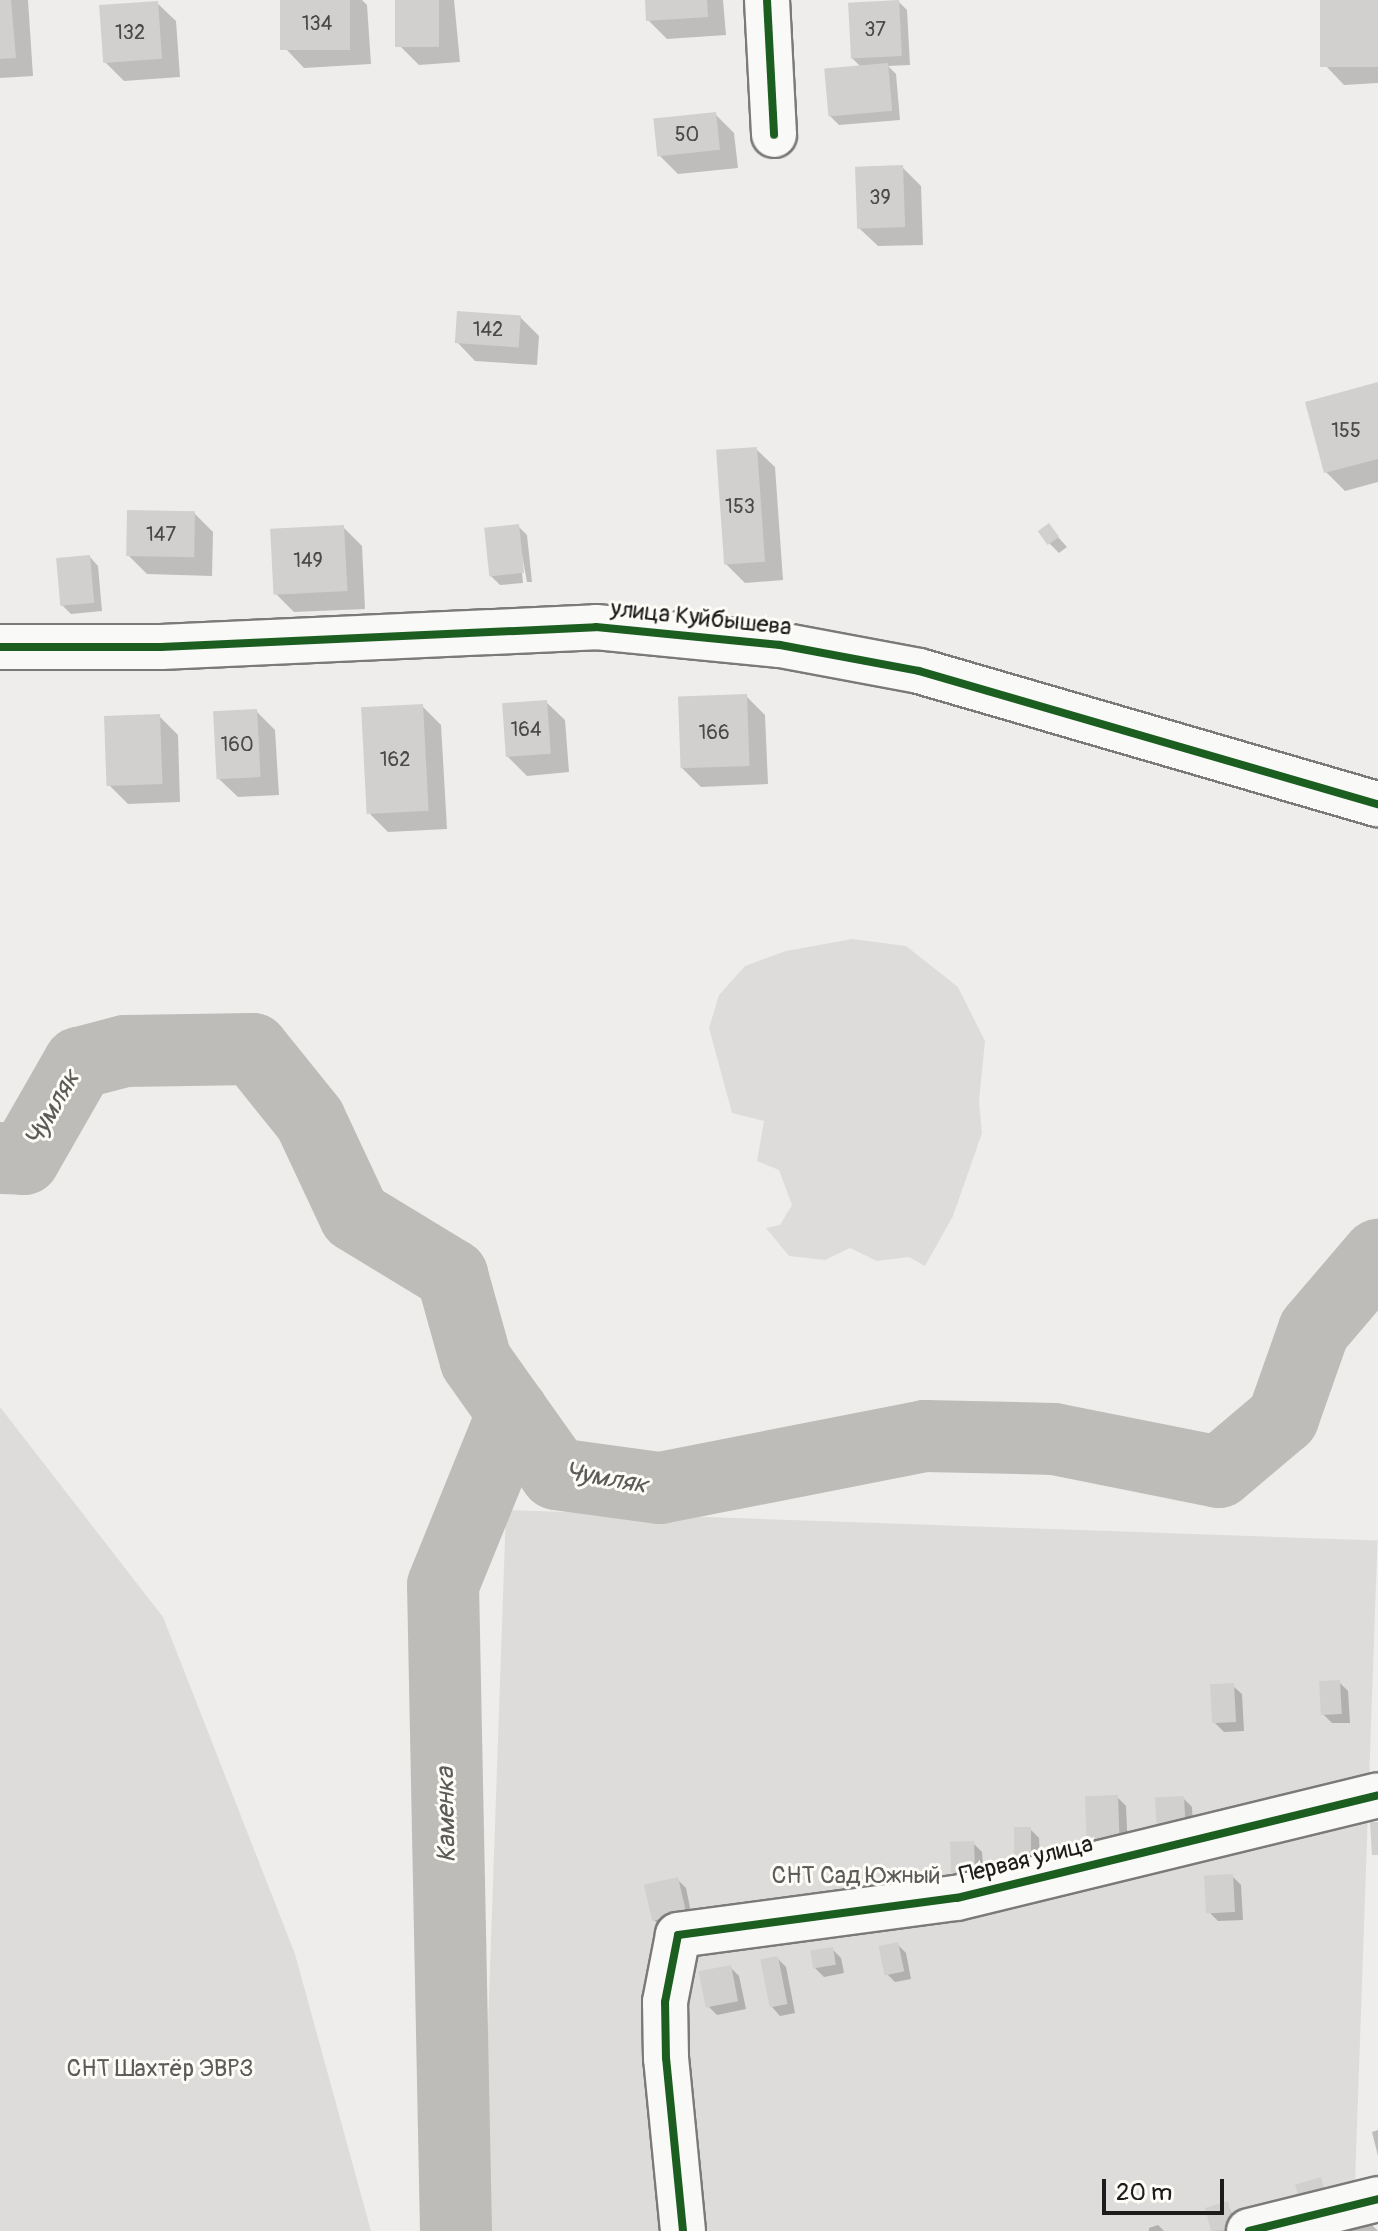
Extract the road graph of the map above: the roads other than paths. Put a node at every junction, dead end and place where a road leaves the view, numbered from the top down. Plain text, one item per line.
1 (767, 0) edge
2 (774, 135) dead end
3 (0, 647) edge
4 (1378, 804) edge
5 (1378, 1795) edge
6 (1378, 2199) edge
7 (683, 2231) edge
8 (1249, 2231) edge

1 - 2 street
3 - 4 street, улица Куйбышева
5 - 7 street, Первая улица
6 - 8 street

